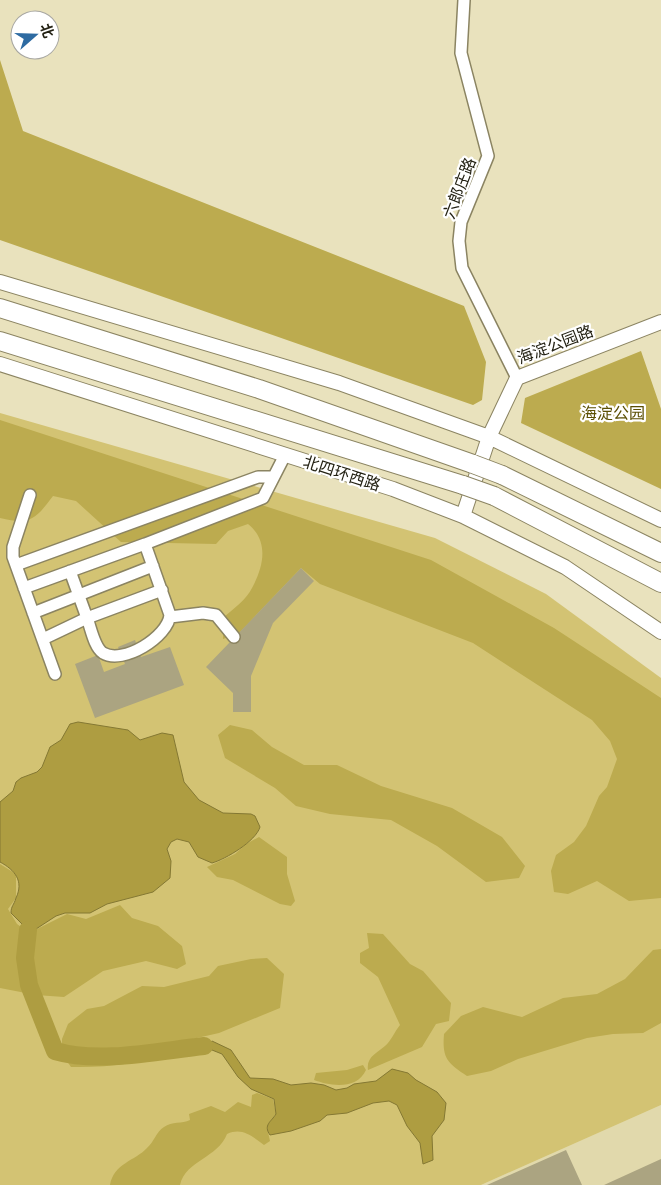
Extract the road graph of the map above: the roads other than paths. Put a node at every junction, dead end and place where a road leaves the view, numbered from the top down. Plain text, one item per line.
1 (464, 0) edge
2 (0, 282) edge
3 (0, 308) edge
4 (661, 322) edge
5 (0, 341) edge
6 (0, 364) edge
7 (516, 378) junction
8 (489, 437) junction
9 (285, 455) junction
10 (273, 477) junction
11 (30, 495) dead end
12 (463, 516) junction
13 (661, 520) edge
14 (145, 544) junction
15 (661, 553) edge
16 (16, 565) junction
17 (153, 566) junction
18 (70, 571) junction
19 (661, 583) edge
20 (24, 588) junction
21 (162, 590) junction
22 (77, 595) junction
23 (33, 613) junction
24 (170, 617) junction
25 (87, 618) junction
26 (661, 632) edge
27 (234, 637) dead end
28 (42, 639) junction
29 (55, 674) dead end

1 - 7 street, 六郎庄路
2 - 8 street
3 - 15 highway, bridge
4 - 7 street, 海淀公园路
5 - 19 highway, 北四环西路, bridge
6 - 9 street, 北四环西路
7 - 8 street, 海淀公园路
8 - 12 street, 海淀公园路
8 - 13 street
9 - 10 street
9 - 12 street, 北四环西路
10 - 14 street
10 - 16 street
11 - 16 street
12 - 26 street, 北四环西路
14 - 17 street
14 - 18 street
16 - 20 street
17 - 21 street
17 - 22 street
18 - 20 street
18 - 22 street
20 - 23 street
21 - 24 street
21 - 25 street
22 - 23 street
22 - 25 street
23 - 28 street
24 - 25 street
24 - 27 street
25 - 28 street
28 - 29 street

